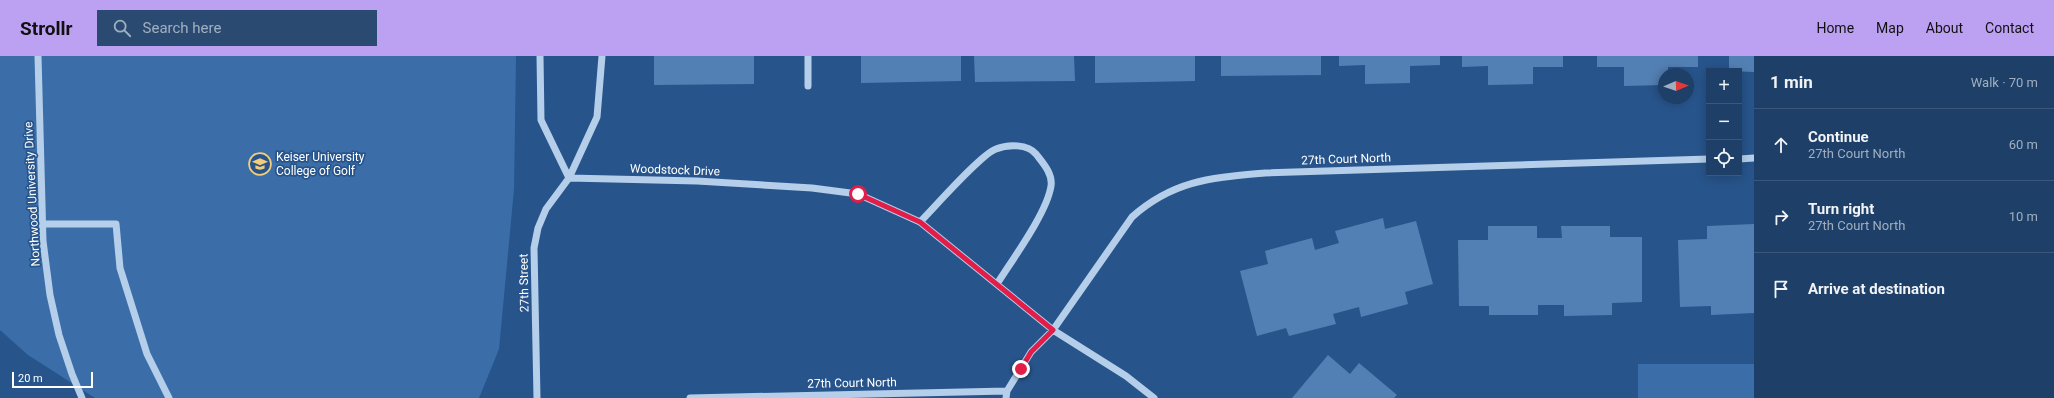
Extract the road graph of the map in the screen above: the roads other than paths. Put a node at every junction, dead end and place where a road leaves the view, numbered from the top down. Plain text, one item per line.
1 (38, 56) edge
2 (540, 56) edge
3 (602, 56) edge
4 (808, 56) edge
5 (808, 86) dead end
6 (1754, 158) edge
7 (1742, 159) edge
8 (1706, 160) edge
9 (569, 178) junction
10 (920, 222) junction
11 (42, 224) junction
12 (997, 284) junction
13 (1053, 330) junction
14 (1006, 395) edge
15 (82, 398) edge
16 (169, 398) edge
17 (537, 398) edge
18 (690, 398) edge
19 (1154, 398) edge

1 - 11 street, Northwood University Drive
2 - 9 street
3 - 9 street
4 - 5 street
6 - 7 street
8 - 13 street, 27th Court North
9 - 10 street, Woodstock Drive
9 - 17 street, 27th Street
10 - 12 street
10 - 12 street
11 - 15 street, Northwood University Drive
11 - 16 street
12 - 13 street
13 - 14 street, 27th Court North
13 - 19 street
14 - 18 street, 27th Court North

